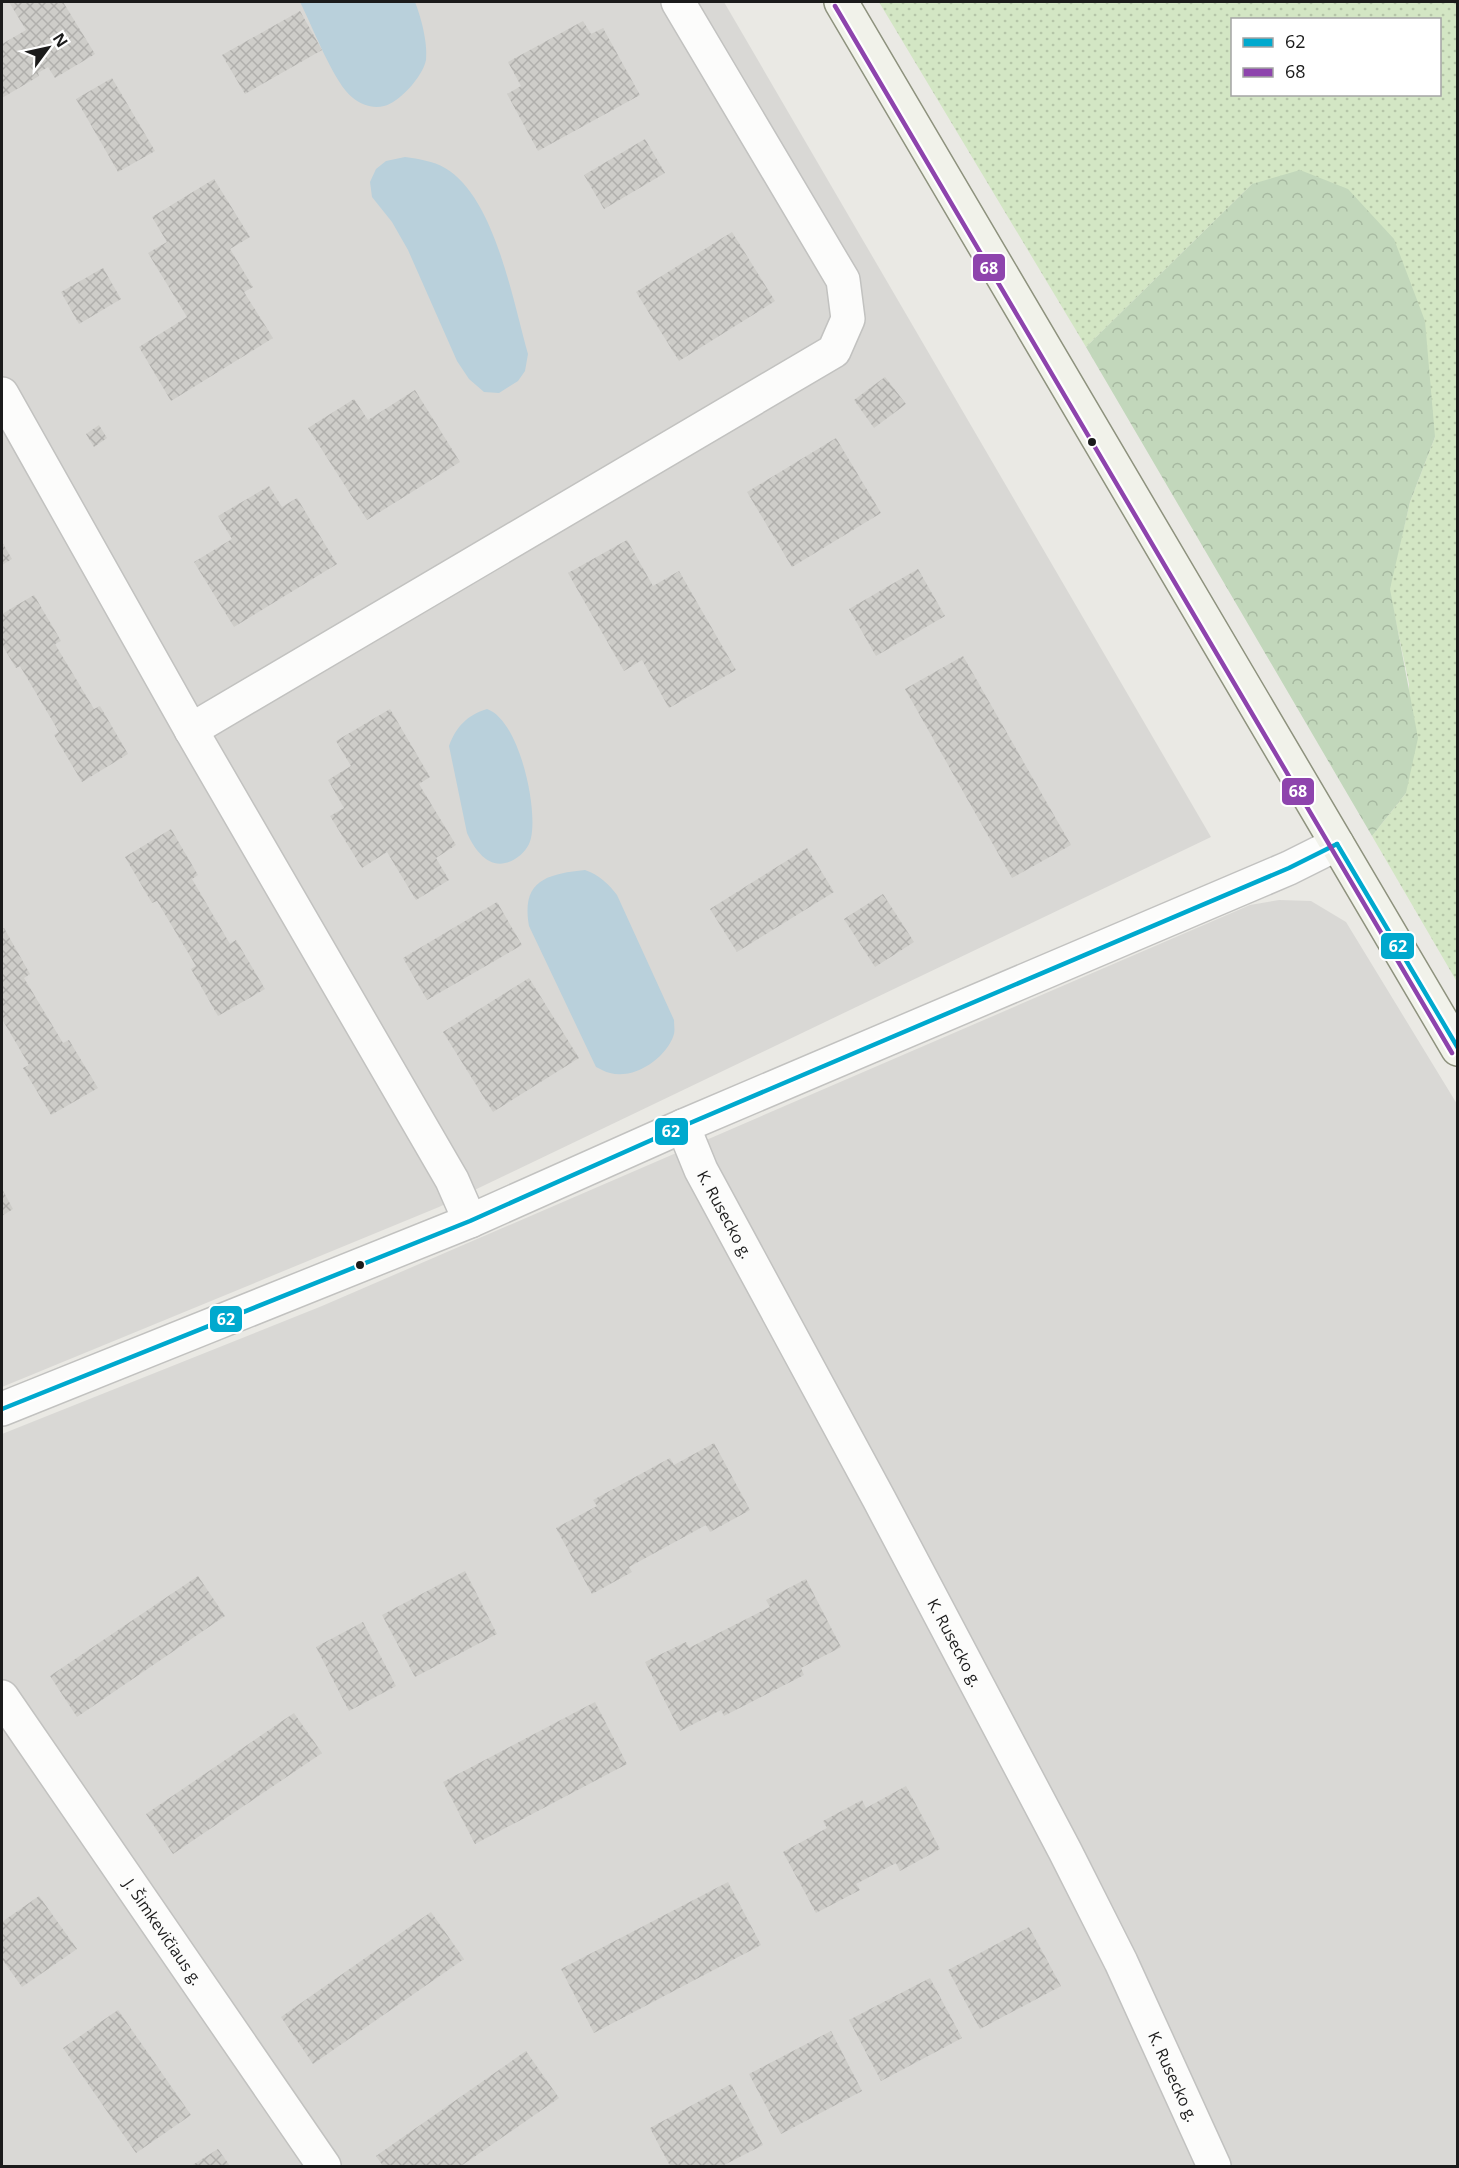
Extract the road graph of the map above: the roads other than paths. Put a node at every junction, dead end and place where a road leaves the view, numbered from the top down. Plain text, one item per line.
1 (678, 2) edge
2 (841, 2) edge
3 (2, 394) edge
4 (191, 730) junction
5 (1337, 844) junction
6 (1458, 1049) edge
7 (683, 1126) junction
8 (470, 1221) junction
9 (2, 1409) edge
10 (2, 1697) edge
11 (324, 2166) edge
12 (1214, 2166) edge

1 - 4 street
2 - 5 main road
3 - 4 street
4 - 8 street
5 - 6 main road
5 - 7 street
7 - 8 street
7 - 12 street, K. Rusecko g.
8 - 9 street
10 - 11 street, J. Šimkevičiaus g.

